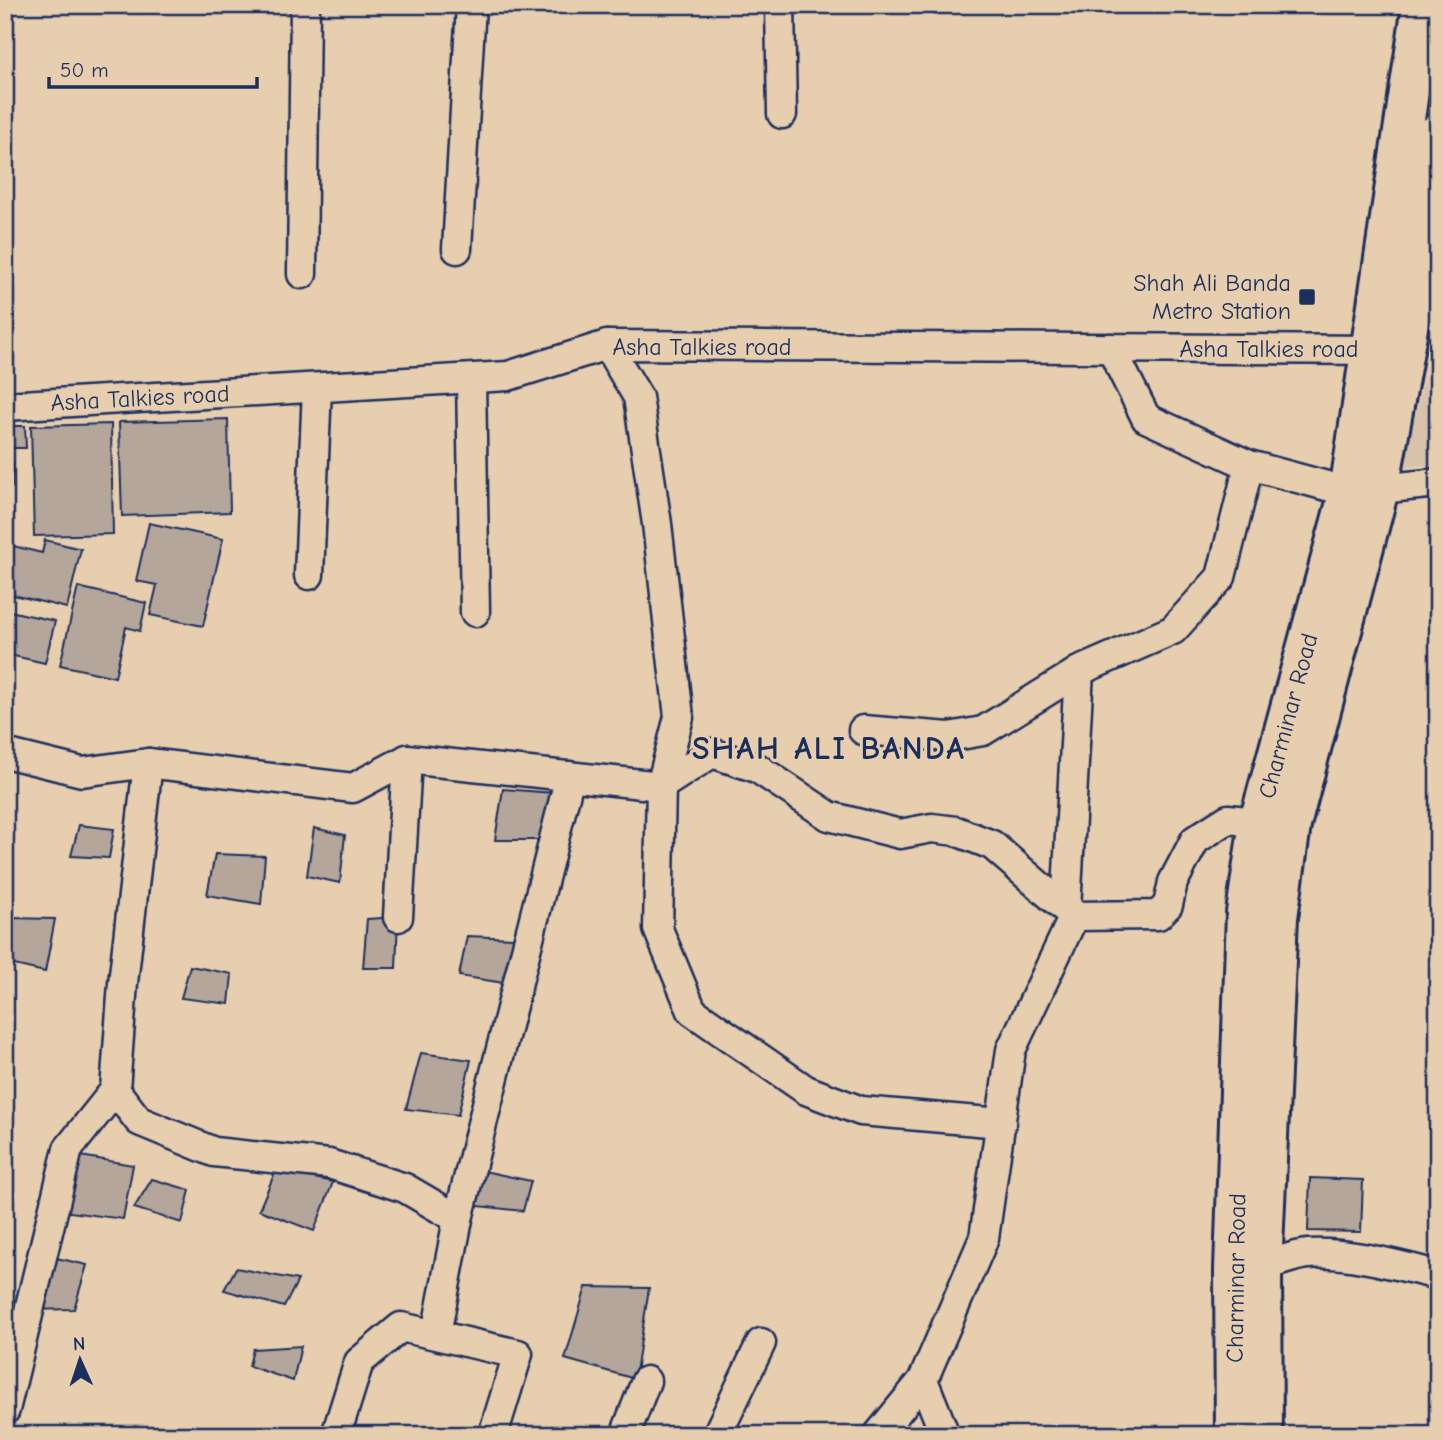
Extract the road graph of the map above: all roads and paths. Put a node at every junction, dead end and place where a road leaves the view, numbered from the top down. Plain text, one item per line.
1 (305, 5) edge
2 (471, 5) edge
3 (780, 5) edge
4 (1422, 5) edge
5 (782, 114) dead end
6 (1438, 133) edge
7 (457, 249) dead end
8 (1430, 252) edge
9 (302, 274) dead end
10 (607, 345) junction
11 (1111, 348) junction
12 (1386, 350) junction
13 (471, 379) junction
14 (317, 388) junction
15 (5, 406) edge
16 (1250, 465) junction
17 (1438, 483) edge
18 (1364, 491) junction
19 (309, 575) dead end
20 (475, 612) dead end
21 (1079, 671) junction
22 (863, 730) dead end
23 (5, 753) edge
24 (407, 759) junction
25 (148, 763) junction
26 (570, 776) junction
27 (661, 786) junction
28 (1275, 824) junction
29 (1070, 913) junction
30 (398, 917) dead end
31 (115, 1090) junction
32 (1002, 1123) junction
33 (458, 1219) junction
34 (1248, 1269) junction
35 (1438, 1275) edge
36 (436, 1334) junction
37 (761, 1343) dead end
38 (923, 1380) junction
39 (646, 1381) dead end
40 (5, 1410) edge
41 (336, 1435) edge
42 (493, 1435) edge
43 (625, 1435) edge
44 (717, 1435) edge
45 (878, 1435) edge
46 (945, 1435) edge
47 (1235, 1435) edge
48 (1264, 1435) edge

1 - 9 street
2 - 7 street
3 - 5 street
4 - 12 highway, Charminar Road
6 - 8 highway, Charminar Road
8 - 12 highway, Charminar Road
10 - 11 street, Asha Talkies road
10 - 13 street, Asha Talkies road
10 - 27 street
11 - 12 street, Asha Talkies road
11 - 16 street
12 - 18 highway, Charminar Road
13 - 14 street, Asha Talkies road
13 - 20 street
14 - 15 street, Asha Talkies road
14 - 19 street
16 - 18 street
16 - 21 street
17 - 18 street
18 - 28 highway, Charminar Road
21 - 22 street
21 - 29 street
23 - 25 street
24 - 25 street
24 - 26 street
24 - 30 street
25 - 31 street
26 - 27 street
26 - 33 street
27 - 29 street
27 - 32 street
28 - 29 street
28 - 34 highway, Charminar Road
29 - 32 street
31 - 33 street
31 - 40 street
32 - 38 street
33 - 36 street
34 - 35 street
34 - 47 highway, Charminar Road
34 - 48 highway, Charminar Road
36 - 41 street
36 - 42 street
37 - 44 street
38 - 45 street
38 - 46 street
39 - 43 street

